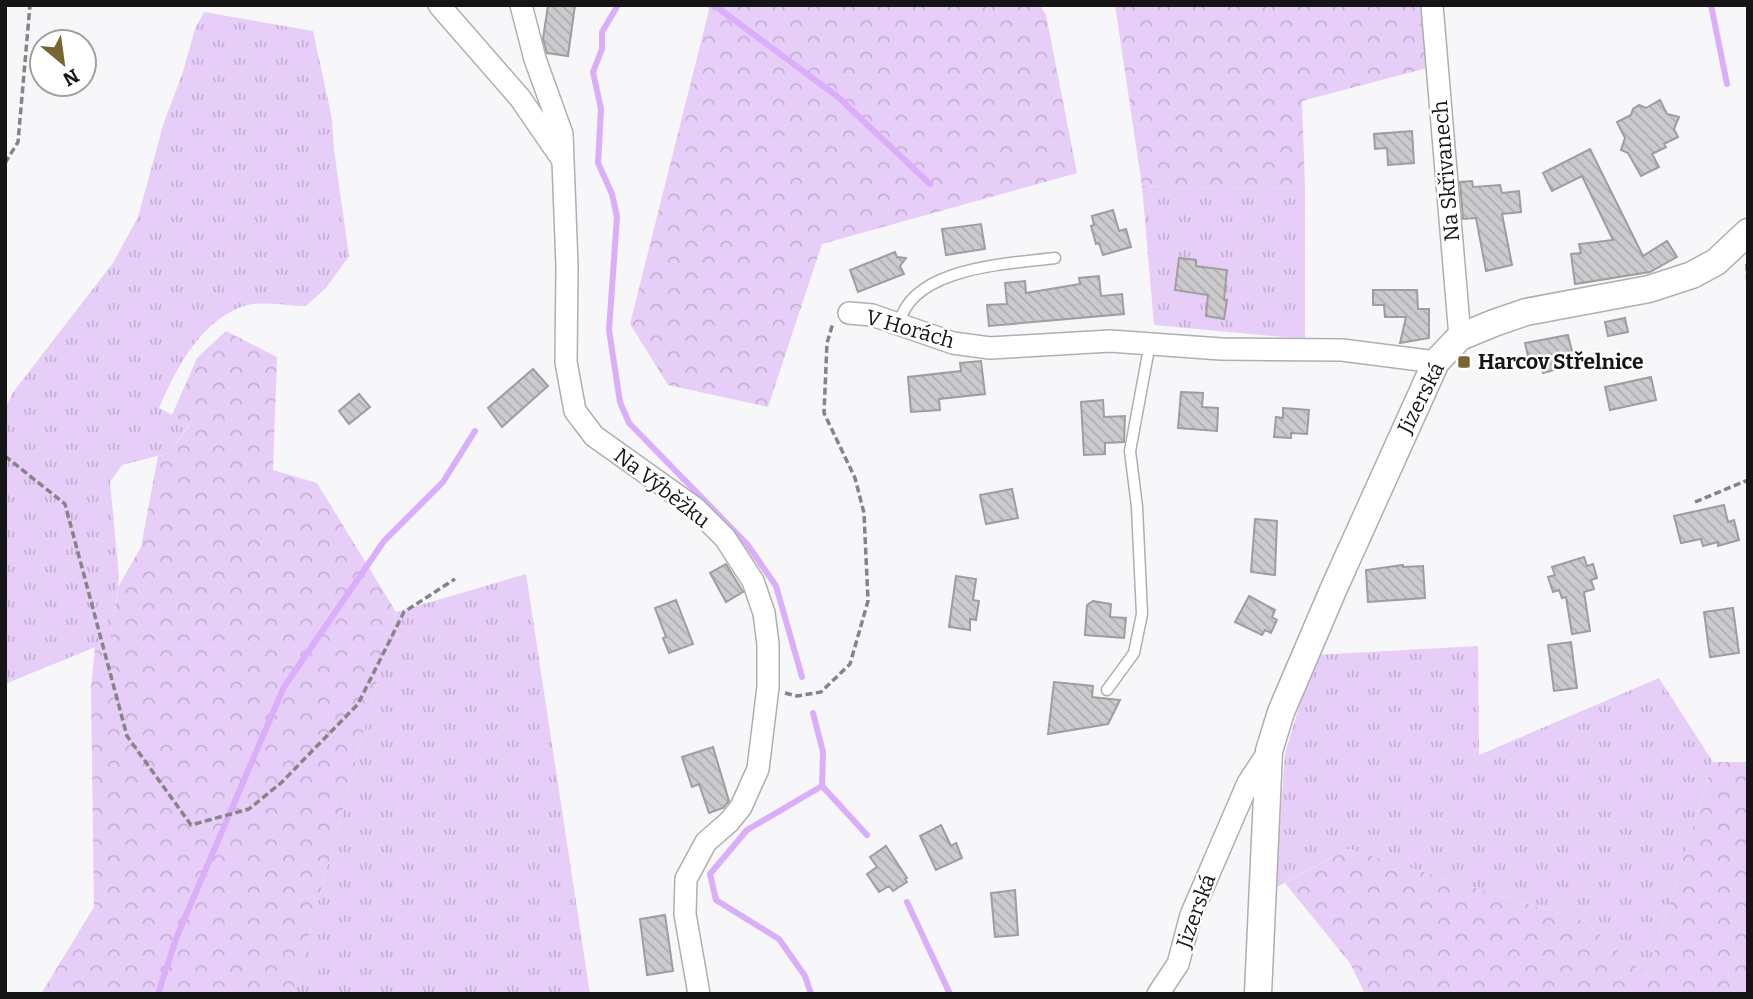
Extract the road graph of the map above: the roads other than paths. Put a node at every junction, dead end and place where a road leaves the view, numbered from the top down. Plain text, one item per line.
1 (439, 5) edge
2 (521, 5) edge
3 (1432, 5) edge
4 (563, 161) junction
5 (1748, 232) edge
6 (1055, 258) dead end
7 (849, 313) road end
8 (899, 325) junction
9 (1460, 337) junction
10 (1150, 343) junction
11 (1436, 362) junction
12 (1107, 690) dead end
13 (1269, 751) junction
14 (699, 994) edge
15 (1158, 994) edge
16 (1258, 994) edge

1 - 4 street
2 - 4 street, Na Výběžku
3 - 9 street, Na Skřivanech
4 - 14 street, Na Výběžku
5 - 9 street, Jizerská
6 - 8 lane
7 - 8 street, V Horách
8 - 10 street, V Horách
9 - 11 street, Jizerská
10 - 11 street, V Horách
10 - 12 lane
11 - 13 street, Jizerská
13 - 15 street, Jizerská
13 - 16 street, Jizerská

